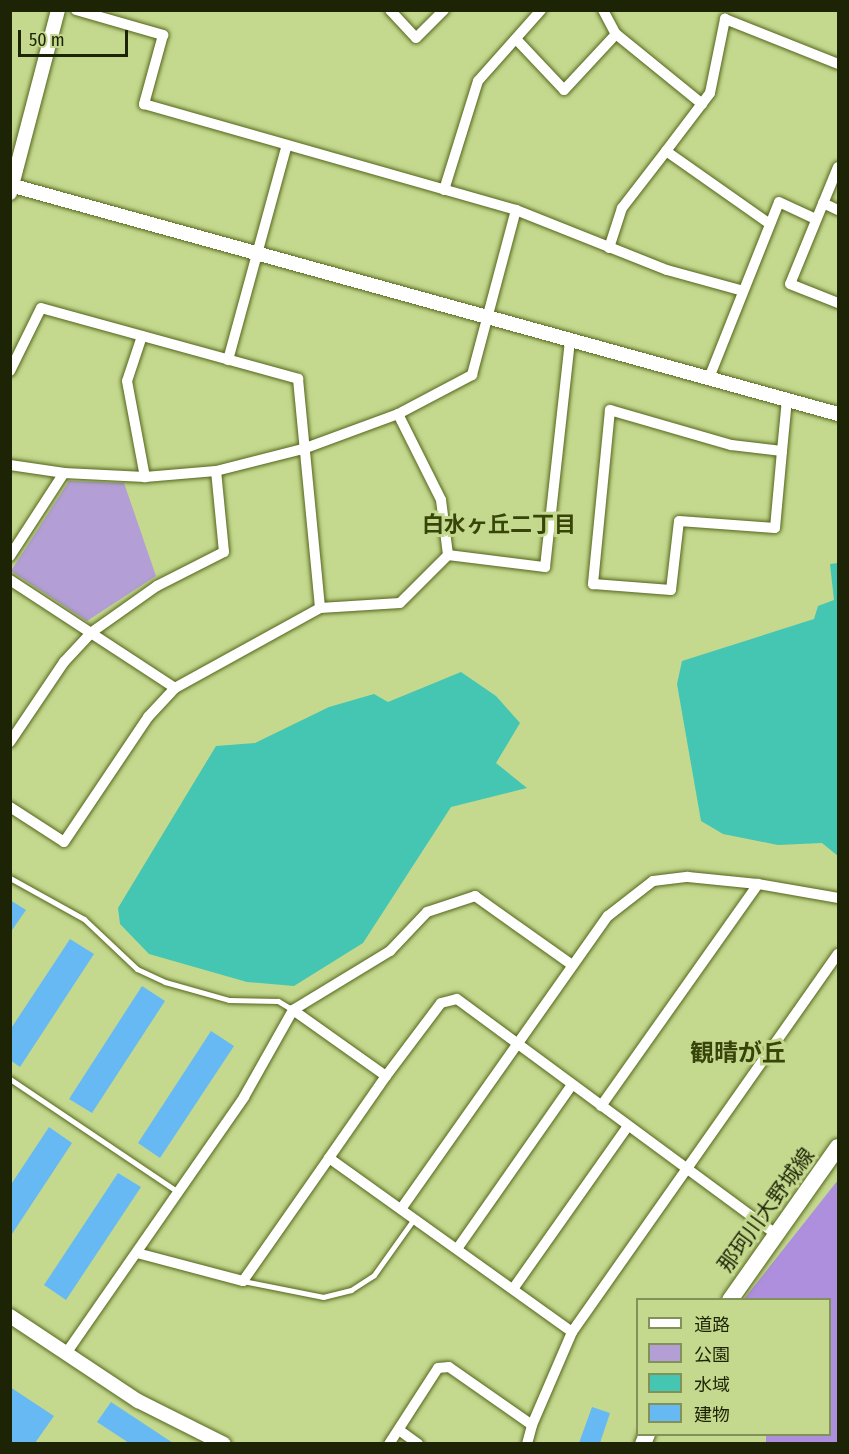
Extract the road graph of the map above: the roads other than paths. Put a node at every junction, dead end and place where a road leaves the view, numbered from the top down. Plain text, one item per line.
1 (58, 10) edge
2 (76, 10) edge
3 (390, 10) edge
4 (444, 10) edge
5 (541, 10) edge
6 (603, 10) edge
7 (726, 15) edge
8 (616, 34) junction
9 (516, 39) junction
10 (838, 64) edge
11 (702, 104) junction
12 (286, 148) junction
13 (666, 151) junction
14 (838, 167) edge
15 (11, 188) edge
16 (444, 190) junction
17 (823, 203) junction
18 (516, 210) junction
19 (838, 210) edge
20 (815, 219) junction
21 (767, 222) junction
22 (609, 248) junction
23 (257, 253) junction
24 (740, 290) junction
25 (838, 303) edge
26 (484, 316) junction
27 (142, 336) junction
28 (570, 340) junction
29 (228, 360) junction
30 (10, 371) edge
31 (709, 378) junction
32 (787, 399) junction
33 (398, 414) junction
34 (838, 414) edge
35 (303, 449) junction
36 (782, 451) junction
37 (10, 465) edge
38 (216, 471) junction
39 (64, 473) junction
40 (144, 477) junction
41 (448, 555) junction
42 (10, 556) edge
43 (10, 580) edge
44 (320, 608) junction
45 (92, 632) junction
46 (175, 688) junction
47 (10, 742) edge
48 (10, 807) edge
49 (10, 878) edge
50 (758, 884) junction
51 (838, 898) edge
52 (838, 954) edge
53 (572, 965) junction
54 (293, 1010) junction
55 (514, 1043) junction
56 (386, 1076) junction
57 (10, 1079) edge
58 (572, 1085) junction
59 (601, 1106) junction
60 (628, 1126) junction
61 (838, 1147) edge
62 (329, 1158) junction
63 (686, 1168) junction
64 (179, 1192) junction
65 (401, 1209) junction
66 (414, 1219) junction
67 (776, 1234) junction
68 (457, 1249) junction
69 (137, 1253) junction
70 (243, 1281) junction
71 (513, 1289) junction
72 (731, 1298) edge
73 (10, 1316) edge
74 (572, 1332) junction
75 (67, 1352) junction
76 (532, 1425) junction
77 (399, 1430) junction
78 (224, 1443) edge
79 (389, 1443) edge
80 (418, 1443) edge
81 (527, 1443) edge

1 - 15 street
2 - 12 street
3 - 4 street
5 - 9 street
6 - 8 street
7 - 10 street
7 - 11 street
8 - 9 street
8 - 11 street
9 - 16 street
11 - 13 street
12 - 16 street
12 - 23 street
13 - 21 street
13 - 22 street
14 - 17 street
15 - 23 street
16 - 18 street
17 - 19 street
17 - 20 street
18 - 22 street
18 - 26 street
20 - 21 street
20 - 25 street
21 - 24 street
22 - 24 street
23 - 26 street
23 - 29 street
24 - 31 street
26 - 28 street
26 - 33 street
27 - 29 street
27 - 30 street
27 - 40 street
28 - 31 street
28 - 41 street
29 - 35 street
31 - 32 street
32 - 34 street
32 - 36 street
33 - 35 street
33 - 41 street
35 - 38 street
35 - 44 street
36 - 36 street
37 - 39 street
38 - 40 street
38 - 45 street
39 - 40 street
39 - 42 street
41 - 44 street
43 - 45 street
44 - 46 street
45 - 46 street
45 - 47 street
46 - 48 street
49 - 54 lane
50 - 51 street
50 - 53 street
50 - 59 street
52 - 63 street
53 - 54 street
53 - 55 street
54 - 56 street
54 - 64 street
55 - 56 street
55 - 58 street
55 - 65 street
56 - 62 street
57 - 64 lane
58 - 59 street
58 - 68 street
59 - 60 street
60 - 63 street
60 - 71 street
61 - 67 main road, 那珂川大野城線
62 - 65 street
62 - 70 street
63 - 67 street
63 - 74 street
64 - 69 street
65 - 66 street
66 - 68 street
66 - 70 lane
67 - 72 main road, 那珂川大野城線
68 - 71 street
69 - 70 street
69 - 75 street
71 - 74 street
73 - 75 street
74 - 76 street
75 - 78 street
76 - 77 street
76 - 81 street
77 - 79 street
77 - 80 street

